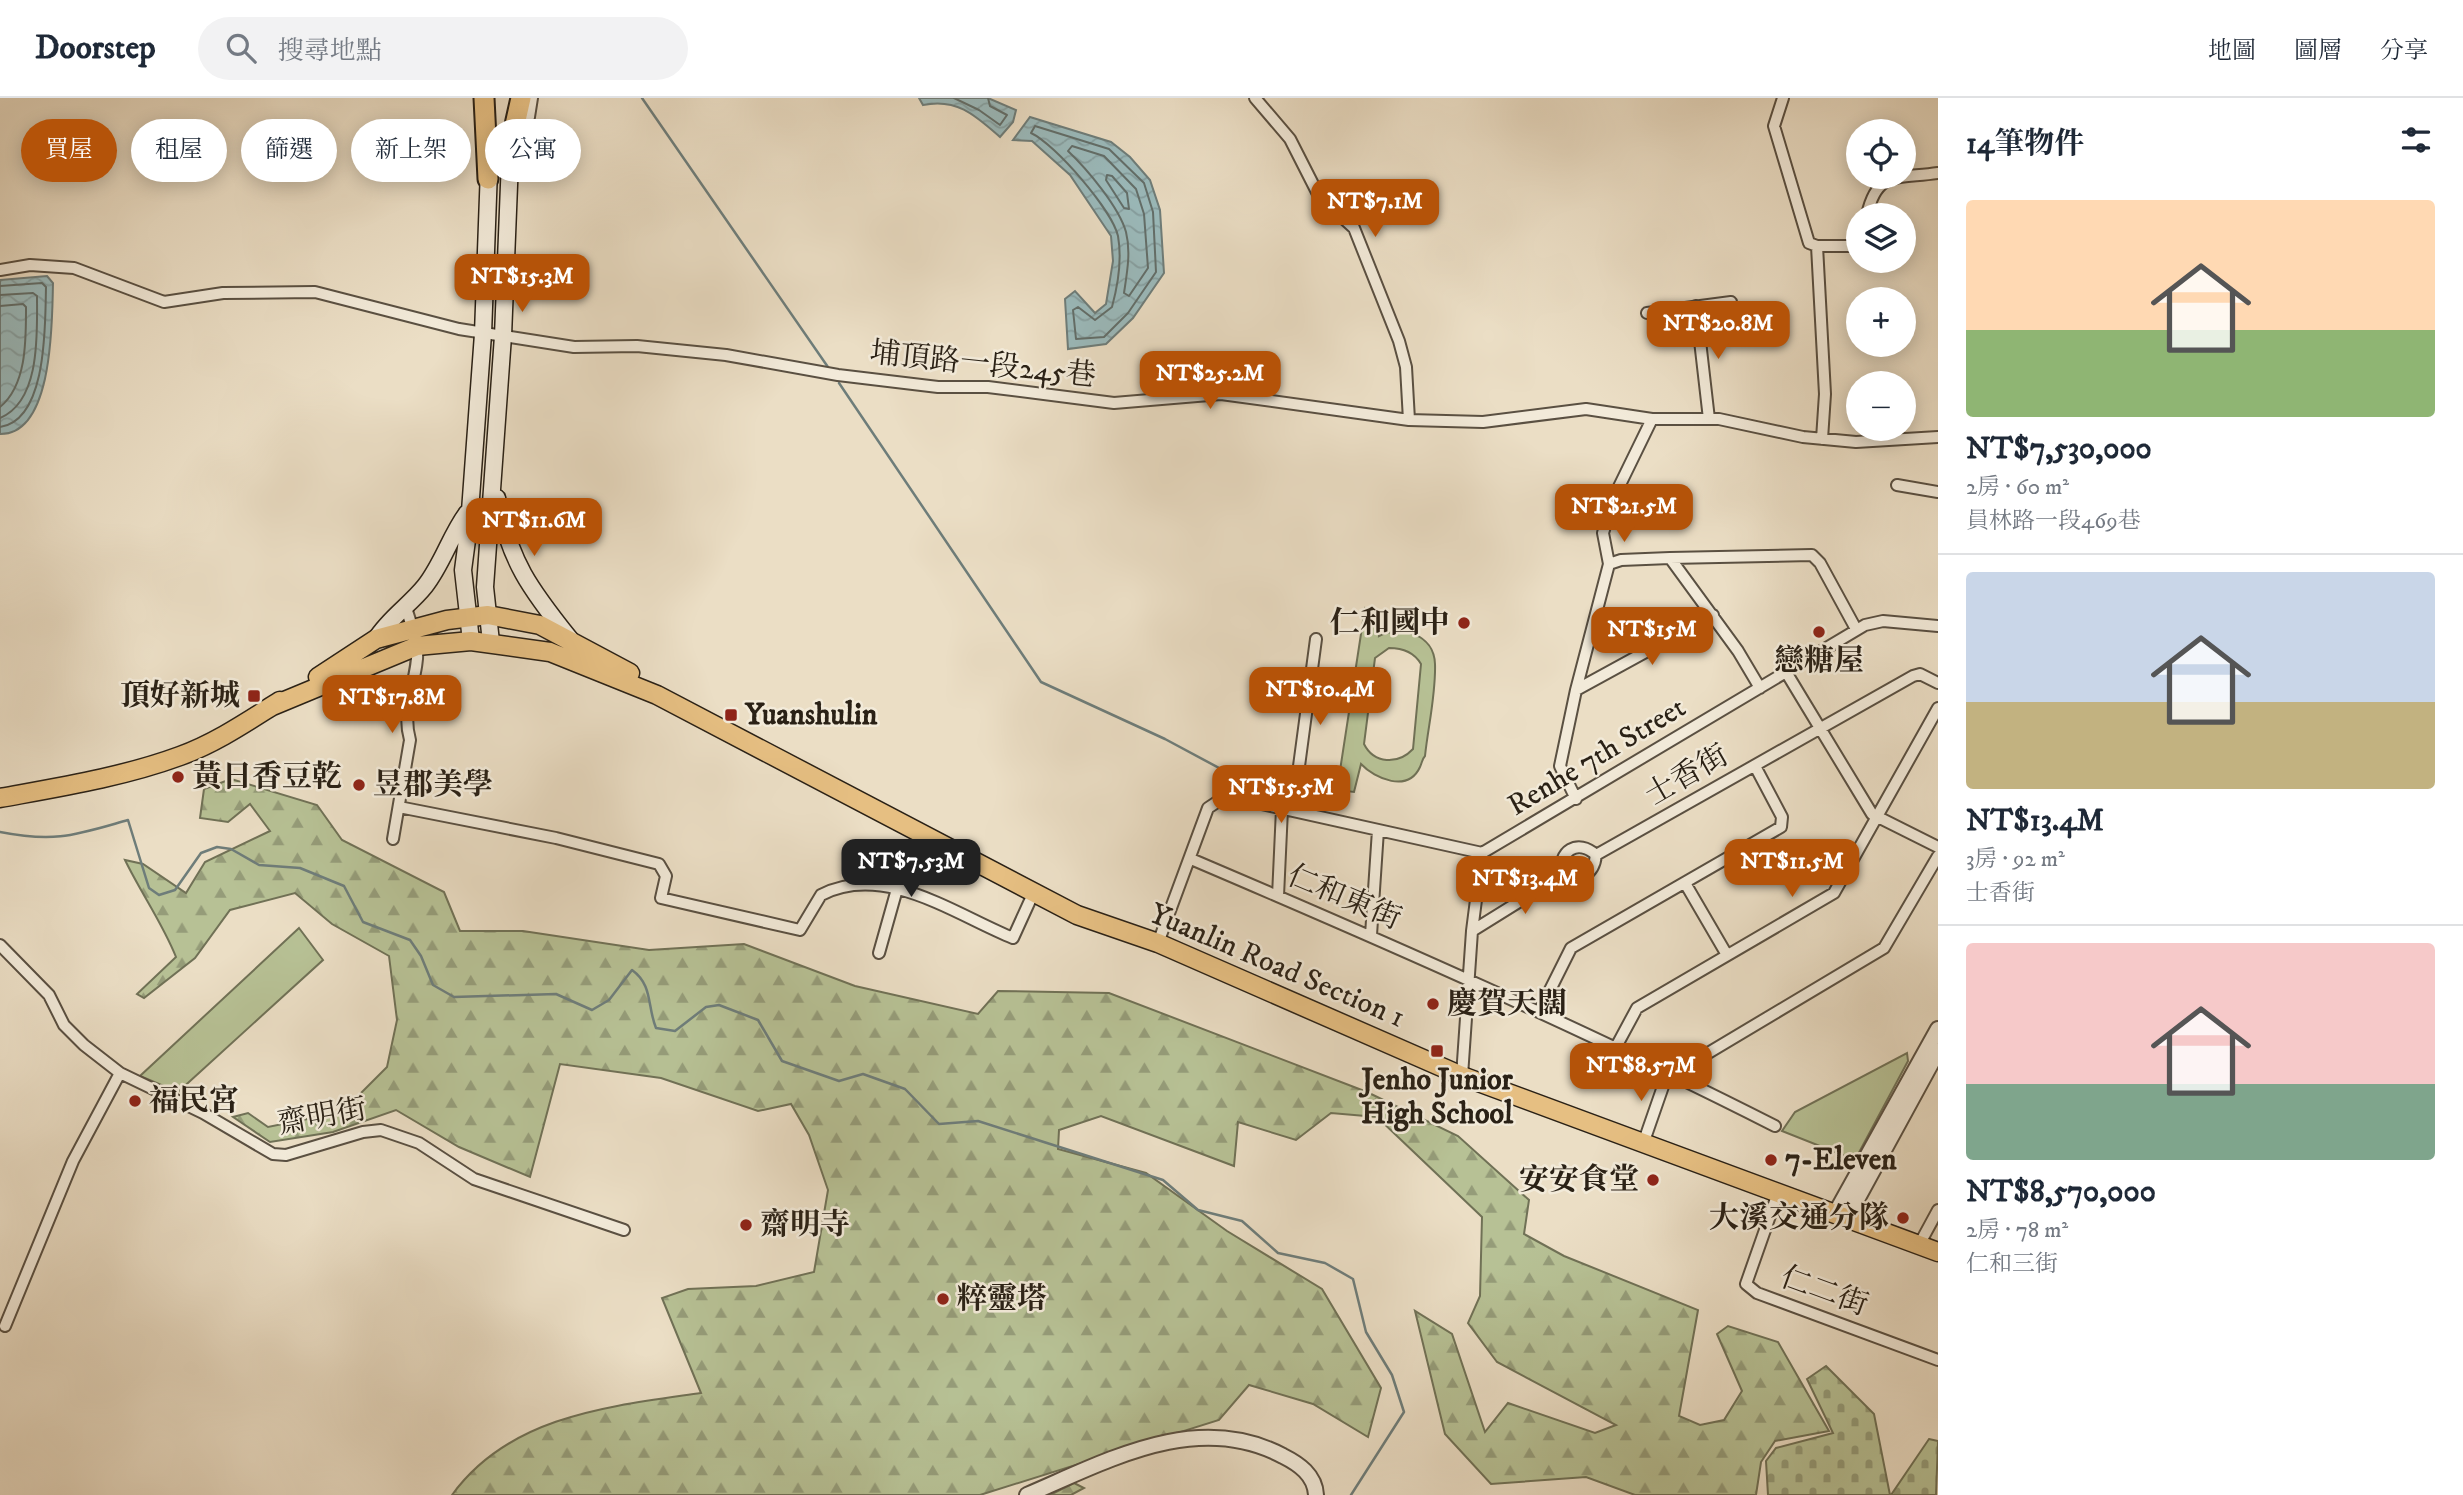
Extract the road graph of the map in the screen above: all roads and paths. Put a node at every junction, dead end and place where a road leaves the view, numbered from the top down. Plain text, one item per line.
1 (484, 98) edge
2 (494, 98) edge
3 (513, 98) edge
4 (521, 98) edge
5 (532, 98) edge
6 (1255, 98) edge
7 (1783, 98) edge
8 (485, 119) edge
9 (492, 119) edge
10 (512, 119) edge
11 (516, 119) edge
12 (528, 119) edge
13 (1938, 173) edge
14 (488, 182) edge
15 (509, 182) edge
16 (1870, 203) edge
17 (1817, 246) junction
18 (1846, 246) edge
19 (0, 270) edge
20 (1731, 302) dead end
21 (1696, 306) junction
22 (1647, 313) dead end
23 (483, 334) junction
24 (503, 336) junction
25 (1652, 418) junction
26 (1709, 419) junction
27 (1409, 420) junction
28 (1938, 437) edge
29 (1822, 439) junction
30 (493, 479) junction
31 (1897, 485) dead end
32 (1938, 492) edge
33 (468, 512) junction
34 (1670, 558) junction
35 (1609, 564) junction
36 (406, 607) junction
37 (488, 615) junction
38 (1713, 615) junction
39 (469, 618) junction
40 (1938, 626) edge
41 (412, 628) junction
42 (1856, 629) junction
43 (376, 639) junction
44 (570, 639) junction
45 (1316, 639) dead end
46 (471, 641) junction
47 (491, 642) junction
48 (417, 646) junction
49 (1786, 672) junction
50 (1938, 683) edge
51 (1760, 688) junction
52 (1576, 690) junction
53 (657, 695) junction
54 (270, 707) junction
55 (1938, 708) edge
56 (1821, 730) junction
57 (1755, 766) junction
58 (0, 798) edge
59 (1576, 799) junction
60 (399, 807) junction
61 (1287, 810) junction
62 (1878, 818) junction
63 (1378, 830) junction
64 (925, 838) junction
65 (393, 839) dead end
66 (1938, 847) edge
67 (1482, 853) junction
68 (1596, 855) junction
69 (1938, 856) edge
70 (1191, 859) junction
71 (1562, 875) junction
72 (1685, 883) junction
73 (897, 889) junction
74 (1033, 894) junction
75 (1278, 896) junction
76 (1472, 931) junction
77 (1371, 935) junction
78 (1158, 943) junction
79 (0, 945) edge
80 (879, 953) dead end
81 (1727, 955) junction
82 (1469, 980) junction
83 (1539, 1012) junction
84 (1938, 1028) edge
85 (1616, 1047) junction
86 (1938, 1051) edge
87 (120, 1073) junction
88 (1670, 1073) junction
89 (1462, 1076) junction
90 (1775, 1126) dead end
91 (1643, 1144) junction
92 (1777, 1193) junction
93 (1938, 1210) edge
94 (1841, 1216) junction
95 (624, 1230) dead end
96 (1919, 1245) junction
97 (1938, 1252) edge
98 (5, 1326) dead end
99 (1938, 1360) edge
100 (1027, 1495) edge
101 (1316, 1495) edge

1 - 8 highway
2 - 9 main road
3 - 10 main road
4 - 11 highway
5 - 12 street
6 - 27 street
7 - 17 street
13 - 16 street
14 - 23 main road
15 - 24 main road
17 - 18 street
17 - 29 street
19 - 23 street, 埔頂路一段245巷
20 - 21 street
21 - 22 street
21 - 26 street
23 - 24 street, 埔頂路一段245巷
23 - 33 main road
24 - 27 street, 埔頂路一段245巷
24 - 30 main road
25 - 26 street, 埔頂路一段245巷
25 - 27 street, 埔頂路一段245巷
25 - 35 street
26 - 29 street, 埔頂路一段245巷
28 - 29 street, 埔頂路一段245巷
30 - 37 main road
30 - 44 main road
31 - 32 street
33 - 36 main road
33 - 39 main road
34 - 35 street
34 - 38 street
34 - 42 street
35 - 52 street
36 - 41 street
36 - 43 main road
37 - 39 main road, Yuanlin Road Section 1
37 - 44 main road, Yuanlin Road Section 1
37 - 47 main road
38 - 51 street
38 - 52 street
39 - 41 main road, Yuanlin Road Section 1
39 - 46 main road
40 - 42 street, Renhe 7th Street
41 - 43 main road, Yuanlin Road Section 1
41 - 48 street
42 - 49 street, Renhe 7th Street
43 - 54 main road, Yuanlin Road Section 1
44 - 53 main road, Yuanlin Road Section 1
45 - 61 street
46 - 47 main road, Yuanlin Road Section 1
46 - 48 main road, Yuanlin Road Section 1
47 - 53 main road, Yuanlin Road Section 1
48 - 54 main road, Yuanlin Road Section 1
48 - 60 street
49 - 51 street, Renhe 7th Street
49 - 56 street
50 - 56 street, 士香街
51 - 59 street, Renhe 7th Street
52 - 59 street
53 - 64 main road, Yuanlin Road Section 1
54 - 58 main road
55 - 62 street
56 - 57 street, 士香街
56 - 62 street
57 - 68 street, 士香街
57 - 72 street
59 - 67 street, Renhe 7th Street
60 - 65 street
60 - 73 street
61 - 63 street
61 - 70 street
61 - 75 street
62 - 66 street
62 - 81 street
63 - 67 street
63 - 77 street
64 - 73 street
64 - 74 main road, Yuanlin Road Section 1
67 - 76 street
68 - 71 street, 士香街
68 - 71 street
69 - 88 street
70 - 75 street, 仁和東街
70 - 78 street
71 - 76 street, 士香街
72 - 81 street
72 - 83 street
73 - 74 street
73 - 80 street
74 - 78 main road, Yuanlin Road Section 1
75 - 77 street, 仁和東街
76 - 82 street
77 - 82 street, 仁和東街
78 - 89 main road, Yuanlin Road Section 1
79 - 87 street, 齋明街
81 - 85 street
82 - 83 street, 仁和東街
82 - 89 street
83 - 85 street, 仁和東街
84 - 94 street
85 - 88 street, 仁和東街
86 - 94 street
87 - 95 street, 齋明街
87 - 98 street
88 - 90 street, 仁和東街
88 - 91 street
89 - 91 main road, Yuanlin Road Section 1
91 - 92 main road, Yuanlin Road Section 1
92 - 94 main road, Yuanlin Road Section 1
92 - 99 street, 仁二街
93 - 96 street
94 - 96 main road, Yuanlin Road Section 1
96 - 97 main road, Yuanlin Road Section 1
100 - 101 street

